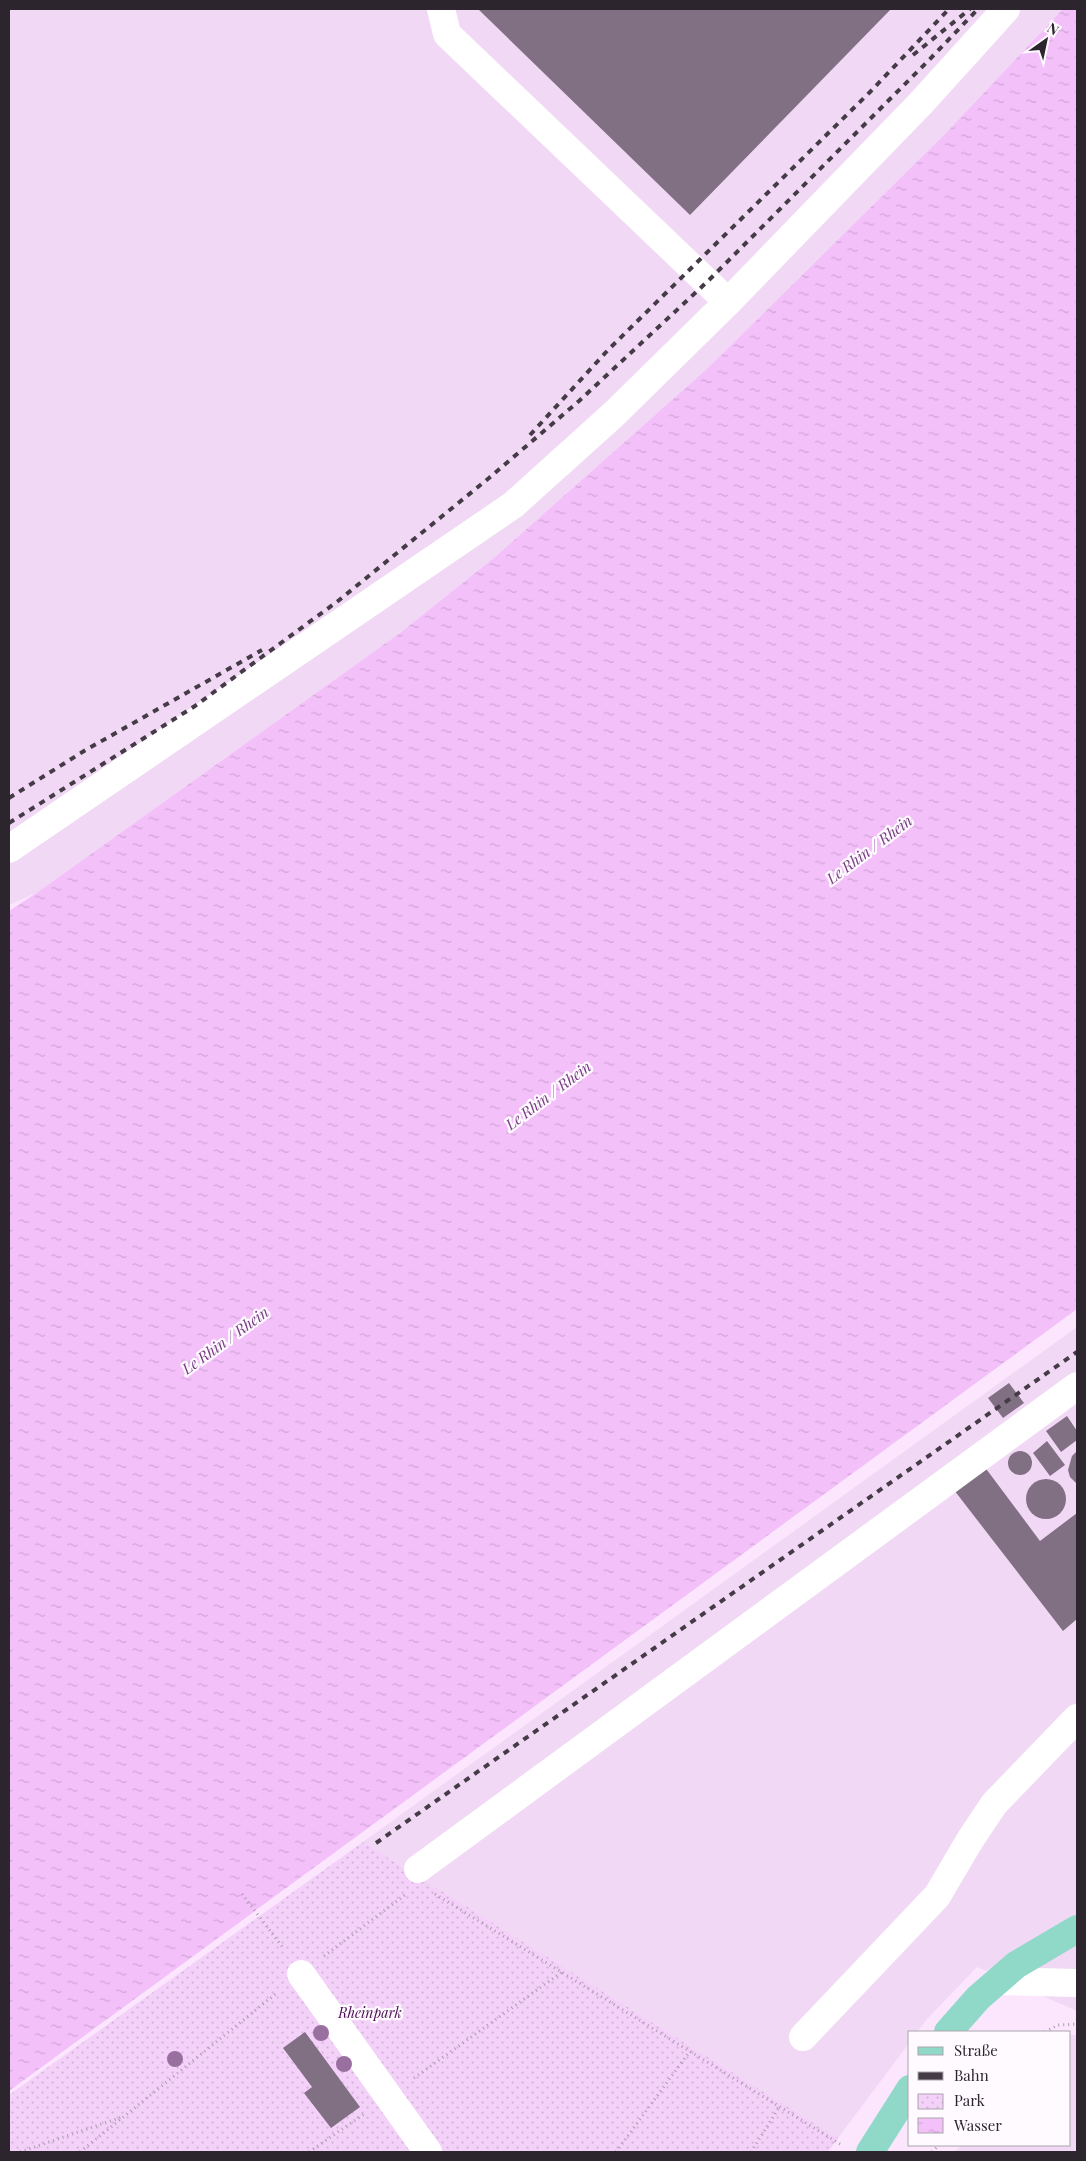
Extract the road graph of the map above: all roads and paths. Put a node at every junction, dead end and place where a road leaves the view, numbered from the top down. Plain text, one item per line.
1 (441, 9) edge
2 (1006, 9) edge
3 (728, 302) junction
4 (9, 849) edge
5 (1077, 1386) edge
6 (1077, 1718) edge
7 (419, 1883) junction
8 (242, 1894) dead end
9 (268, 1927) dead end
10 (1077, 1930) edge
11 (562, 1972) junction
12 (301, 1974) junction
13 (997, 1981) junction
14 (1077, 1983) edge
15 (1077, 2024) edge
16 (949, 2031) edge
17 (1047, 2031) edge
18 (803, 2037) dead end
19 (690, 2052) junction
20 (908, 2092) edge
21 (389, 2096) junction
22 (780, 2106) junction
23 (125, 2116) junction
24 (842, 2145) dead end
25 (20, 2152) edge
26 (80, 2152) edge
27 (309, 2152) edge
28 (428, 2152) edge
29 (616, 2152) edge
30 (751, 2152) edge
31 (870, 2152) edge

1 - 3 street
2 - 3 street
3 - 4 street
5 - 7 street
6 - 18 street
7 - 11 path
7 - 12 path
8 - 9 path
10 - 13 main road
11 - 19 path
11 - 21 path
12 - 21 street
12 - 23 path
13 - 14 street
13 - 16 main road
15 - 17 path
19 - 22 path
19 - 29 path
20 - 31 main road
21 - 27 path
21 - 28 street
22 - 24 path
22 - 30 path
23 - 25 path
23 - 26 path

